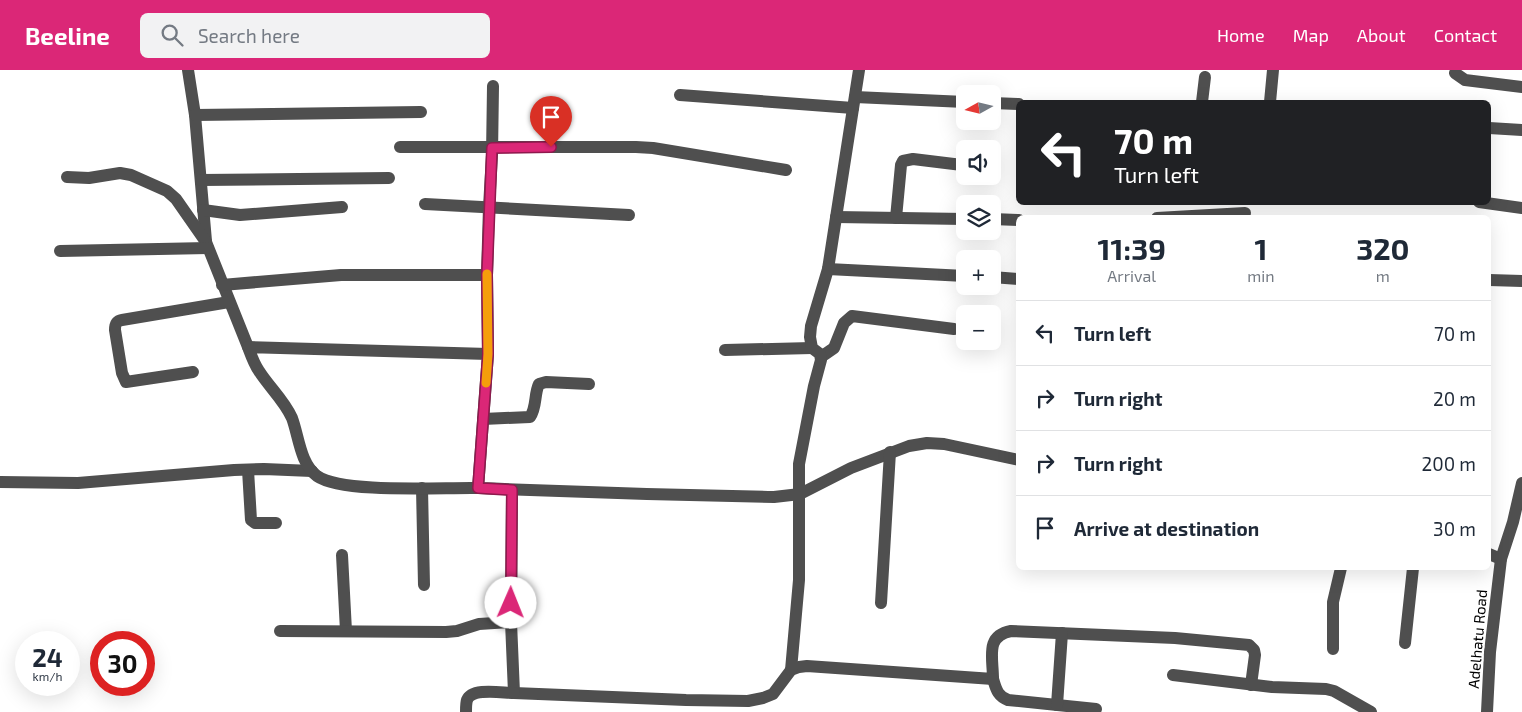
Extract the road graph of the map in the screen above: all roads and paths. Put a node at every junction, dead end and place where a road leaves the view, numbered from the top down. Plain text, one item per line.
1 (188, 70) edge
2 (859, 70) edge
3 (1273, 70) edge
4 (1455, 73) dead end
5 (1205, 77) dead end
6 (493, 86) dead end
7 (1522, 88) edge
8 (680, 95) dead end
9 (1202, 100) edge
10 (1270, 100) edge
11 (854, 102) junction
12 (956, 102) edge
13 (1001, 103) edge
14 (1016, 104) edge
15 (421, 112) dead end
16 (195, 115) junction
17 (1491, 128) edge
18 (1522, 130) edge
19 (400, 147) dead end
20 (492, 148) junction
21 (956, 164) edge
22 (786, 170) dead end
23 (67, 177) dead end
24 (389, 178) dead end
25 (200, 180) junction
26 (426, 204) dead end
27 (1491, 204) edge
28 (342, 207) dead end
29 (488, 207) junction
30 (1522, 208) edge
31 (203, 210) junction
32 (1246, 213) dead end
33 (629, 215) dead end
34 (1210, 215) edge
35 (836, 217) junction
36 (896, 218) junction
37 (956, 219) edge
38 (1001, 219) edge
39 (1016, 220) edge
40 (207, 245) junction
41 (60, 251) dead end
42 (828, 269) junction
43 (487, 275) junction
44 (956, 276) edge
45 (1001, 278) edge
46 (1016, 279) edge
47 (1491, 280) edge
48 (1522, 281) edge
49 (222, 285) junction
50 (229, 302) junction
51 (954, 329) dead end
52 (248, 348) junction
53 (812, 348) junction
54 (725, 350) dead end
55 (488, 354) junction
56 (821, 358) junction
57 (193, 372) dead end
58 (589, 384) dead end
59 (483, 419) junction
60 (890, 452) junction
61 (1016, 459) edge
62 (248, 470) junction
63 (312, 471) junction
64 (0, 482) edge
65 (1522, 483) edge
66 (422, 488) junction
67 (478, 488) junction
68 (512, 490) junction
69 (800, 494) junction
70 (1518, 522) edge
71 (276, 523) dead end
72 (342, 555) dead end
73 (1495, 556) edge
74 (1341, 570) edge
75 (1413, 570) edge
76 (424, 585) dead end
77 (881, 603) dead end
78 (511, 622) junction
79 (280, 631) dead end
80 (346, 631) junction
81 (1062, 633) junction
82 (1405, 643) dead end
83 (1333, 650) dead end
84 (791, 670) junction
85 (1173, 675) dead end
86 (993, 678) junction
87 (1251, 685) junction
88 (514, 693) junction
89 (1057, 705) junction
90 (1096, 709) dead end
91 (466, 712) edge
92 (1371, 712) edge
93 (1487, 712) edge

1 - 16 street
2 - 11 street
3 - 10 street
4 - 7 street
5 - 9 street
6 - 20 street
8 - 11 street
11 - 12 street
11 - 35 street
13 - 14 street
15 - 16 street
16 - 25 street
17 - 18 street
19 - 20 street
20 - 22 street
20 - 29 street
21 - 36 street
23 - 40 street
24 - 25 street
25 - 31 street
26 - 29 street
27 - 30 street
28 - 31 street
29 - 33 street
29 - 43 street
31 - 40 street
32 - 34 street
35 - 36 street
35 - 42 street
36 - 37 street
38 - 39 street
40 - 41 street
40 - 49 street
42 - 44 street
42 - 53 street
43 - 49 street
43 - 55 street
45 - 46 street
47 - 48 street
49 - 50 street
50 - 52 street
50 - 57 street
51 - 56 street
52 - 55 street
52 - 63 street
53 - 54 street
53 - 56 street
55 - 59 street
56 - 69 street
58 - 59 street
59 - 67 street
60 - 61 street
60 - 69 street
60 - 77 street
62 - 63 street
62 - 64 street
62 - 71 street
63 - 66 street
65 - 70 street, Adelhatu Road
66 - 67 street
66 - 76 street
67 - 68 street
68 - 69 street
68 - 78 street
69 - 84 street
70 - 73 street, Adelhatu Road
72 - 80 street
73 - 93 street, Adelhatu Road
74 - 83 street
75 - 82 street
78 - 80 street
78 - 88 street
79 - 80 street
81 - 86 street
81 - 87 street
81 - 89 street
84 - 86 street
84 - 88 street
85 - 87 street
86 - 89 street
87 - 92 street
88 - 91 street
89 - 90 street

